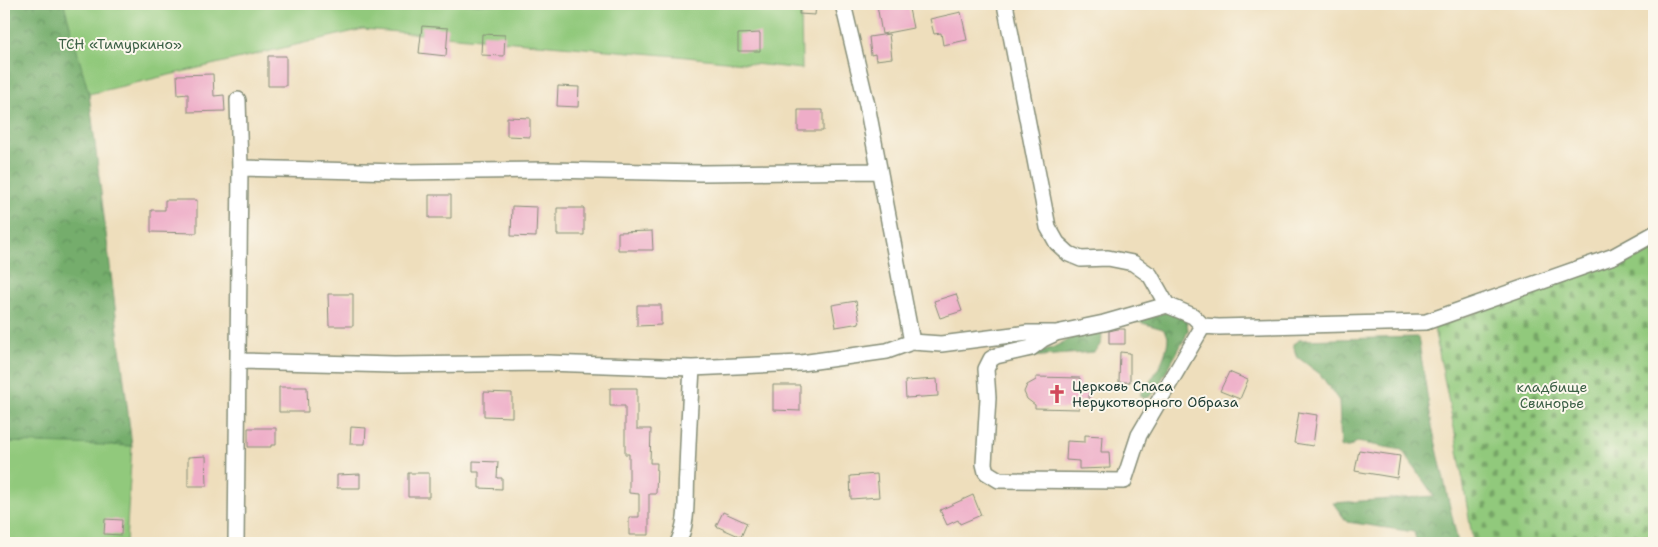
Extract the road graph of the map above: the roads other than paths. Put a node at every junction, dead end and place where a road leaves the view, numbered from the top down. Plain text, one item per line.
1 (843, 4) edge
2 (1006, 4) edge
3 (238, 100) dead end
4 (240, 168) junction
5 (878, 171) junction
6 (1654, 234) edge
7 (1167, 305) junction
8 (1204, 326) junction
9 (1056, 332) junction
10 (912, 342) junction
11 (239, 361) junction
12 (692, 368) junction
13 (236, 543) edge
14 (678, 543) edge

1 - 5 street
2 - 7 street
3 - 4 street
4 - 5 street
4 - 11 street
5 - 10 street
6 - 8 street
7 - 8 street
7 - 9 street
8 - 9 street
9 - 10 street
10 - 12 street
11 - 12 street
11 - 13 street
12 - 14 street

